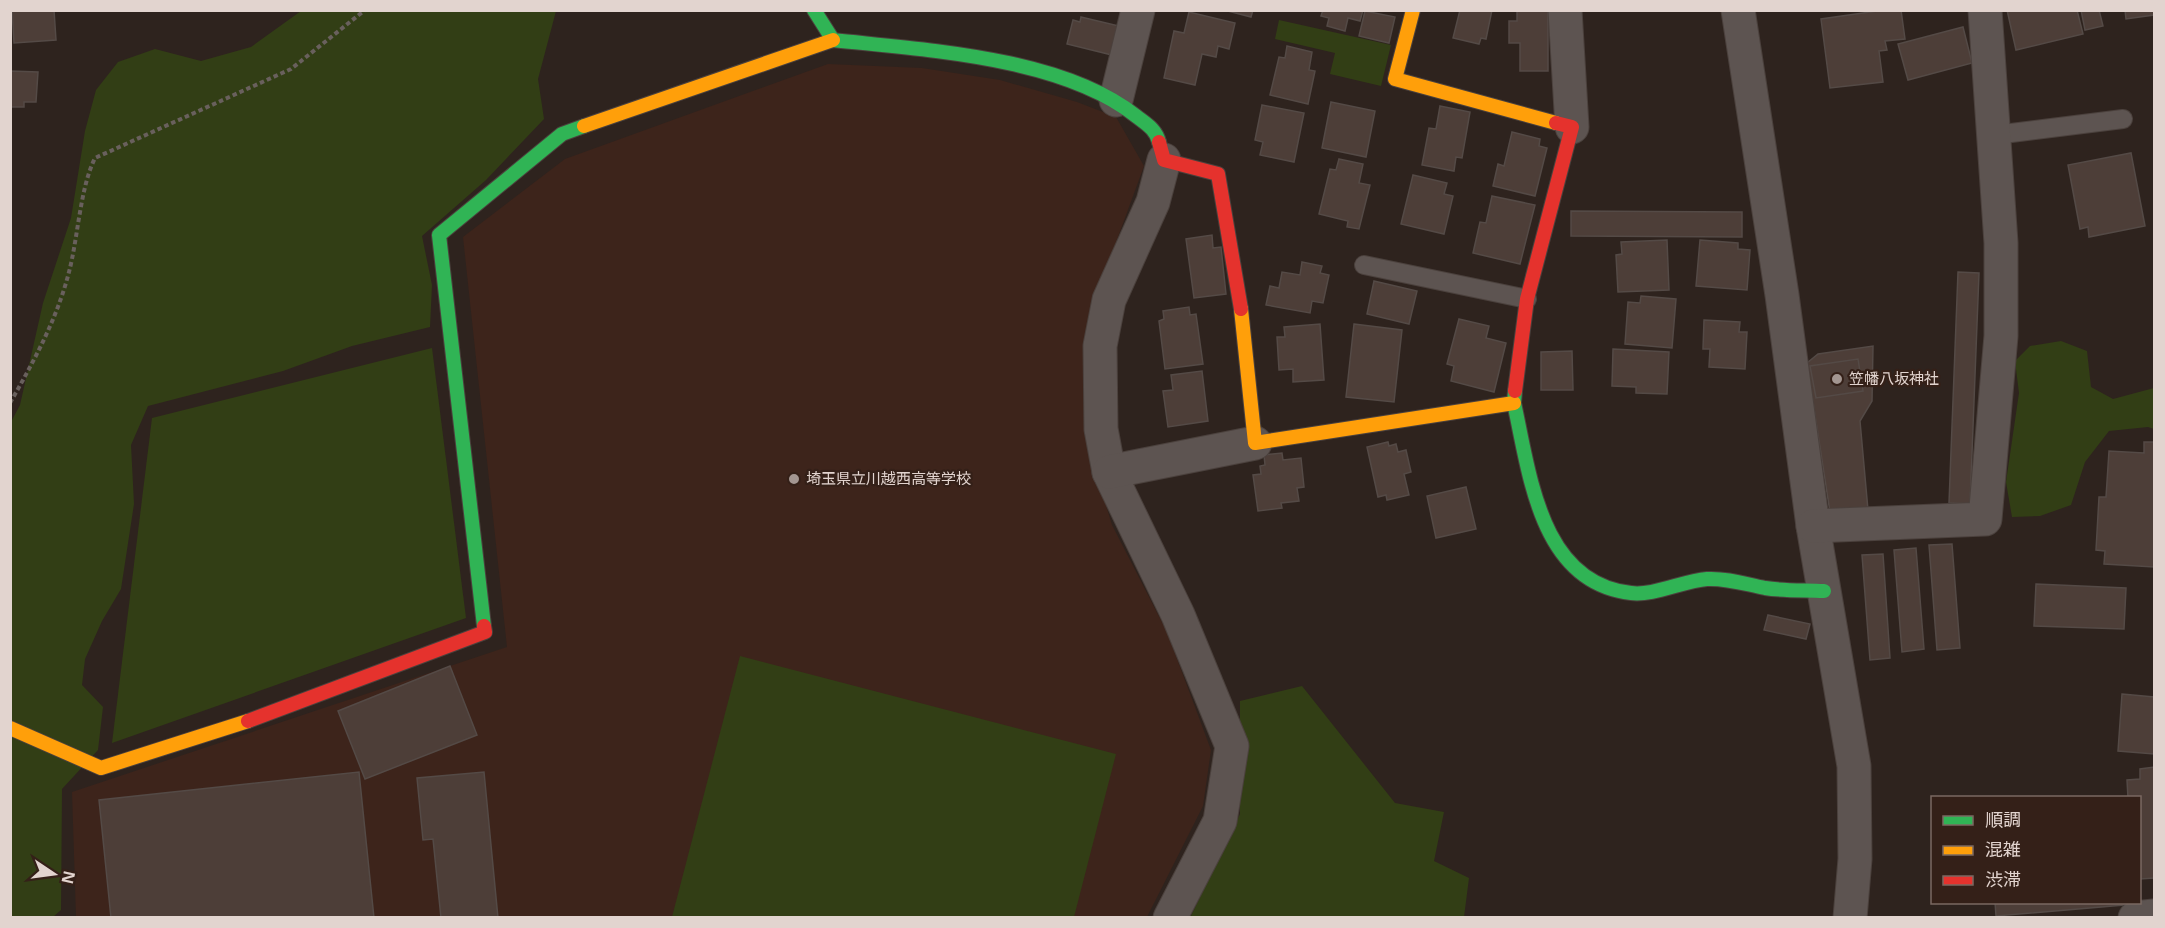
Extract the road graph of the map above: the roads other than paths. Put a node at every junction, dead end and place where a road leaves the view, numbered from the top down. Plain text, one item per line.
1 (814, 10) edge
2 (1138, 10) edge
3 (1413, 10) edge
4 (1565, 10) edge
5 (1737, 10) edge
6 (1985, 10) edge
7 (833, 40) junction
8 (1116, 100) junction
9 (2123, 119) dead end
10 (1572, 127) junction
11 (1995, 135) junction
12 (1164, 160) junction
13 (1364, 265) dead end
14 (1527, 298) junction
15 (1514, 403) junction
16 (1255, 443) junction
17 (1109, 472) junction
18 (1813, 526) junction
19 (1824, 591) junction
20 (10, 728) edge
21 (2154, 916) edge
22 (1170, 918) edge
23 (1850, 918) edge
24 (2135, 918) edge

1 - 7 street
2 - 8 street
3 - 10 street
4 - 10 street
5 - 18 street
6 - 11 street
7 - 8 street
7 - 20 street
8 - 12 street
9 - 11 lane
10 - 14 street
11 - 18 street
12 - 16 street
12 - 17 street
13 - 14 lane
14 - 15 street
15 - 16 street
15 - 19 street
16 - 17 street
17 - 22 street
18 - 19 street
19 - 23 street
21 - 24 street

